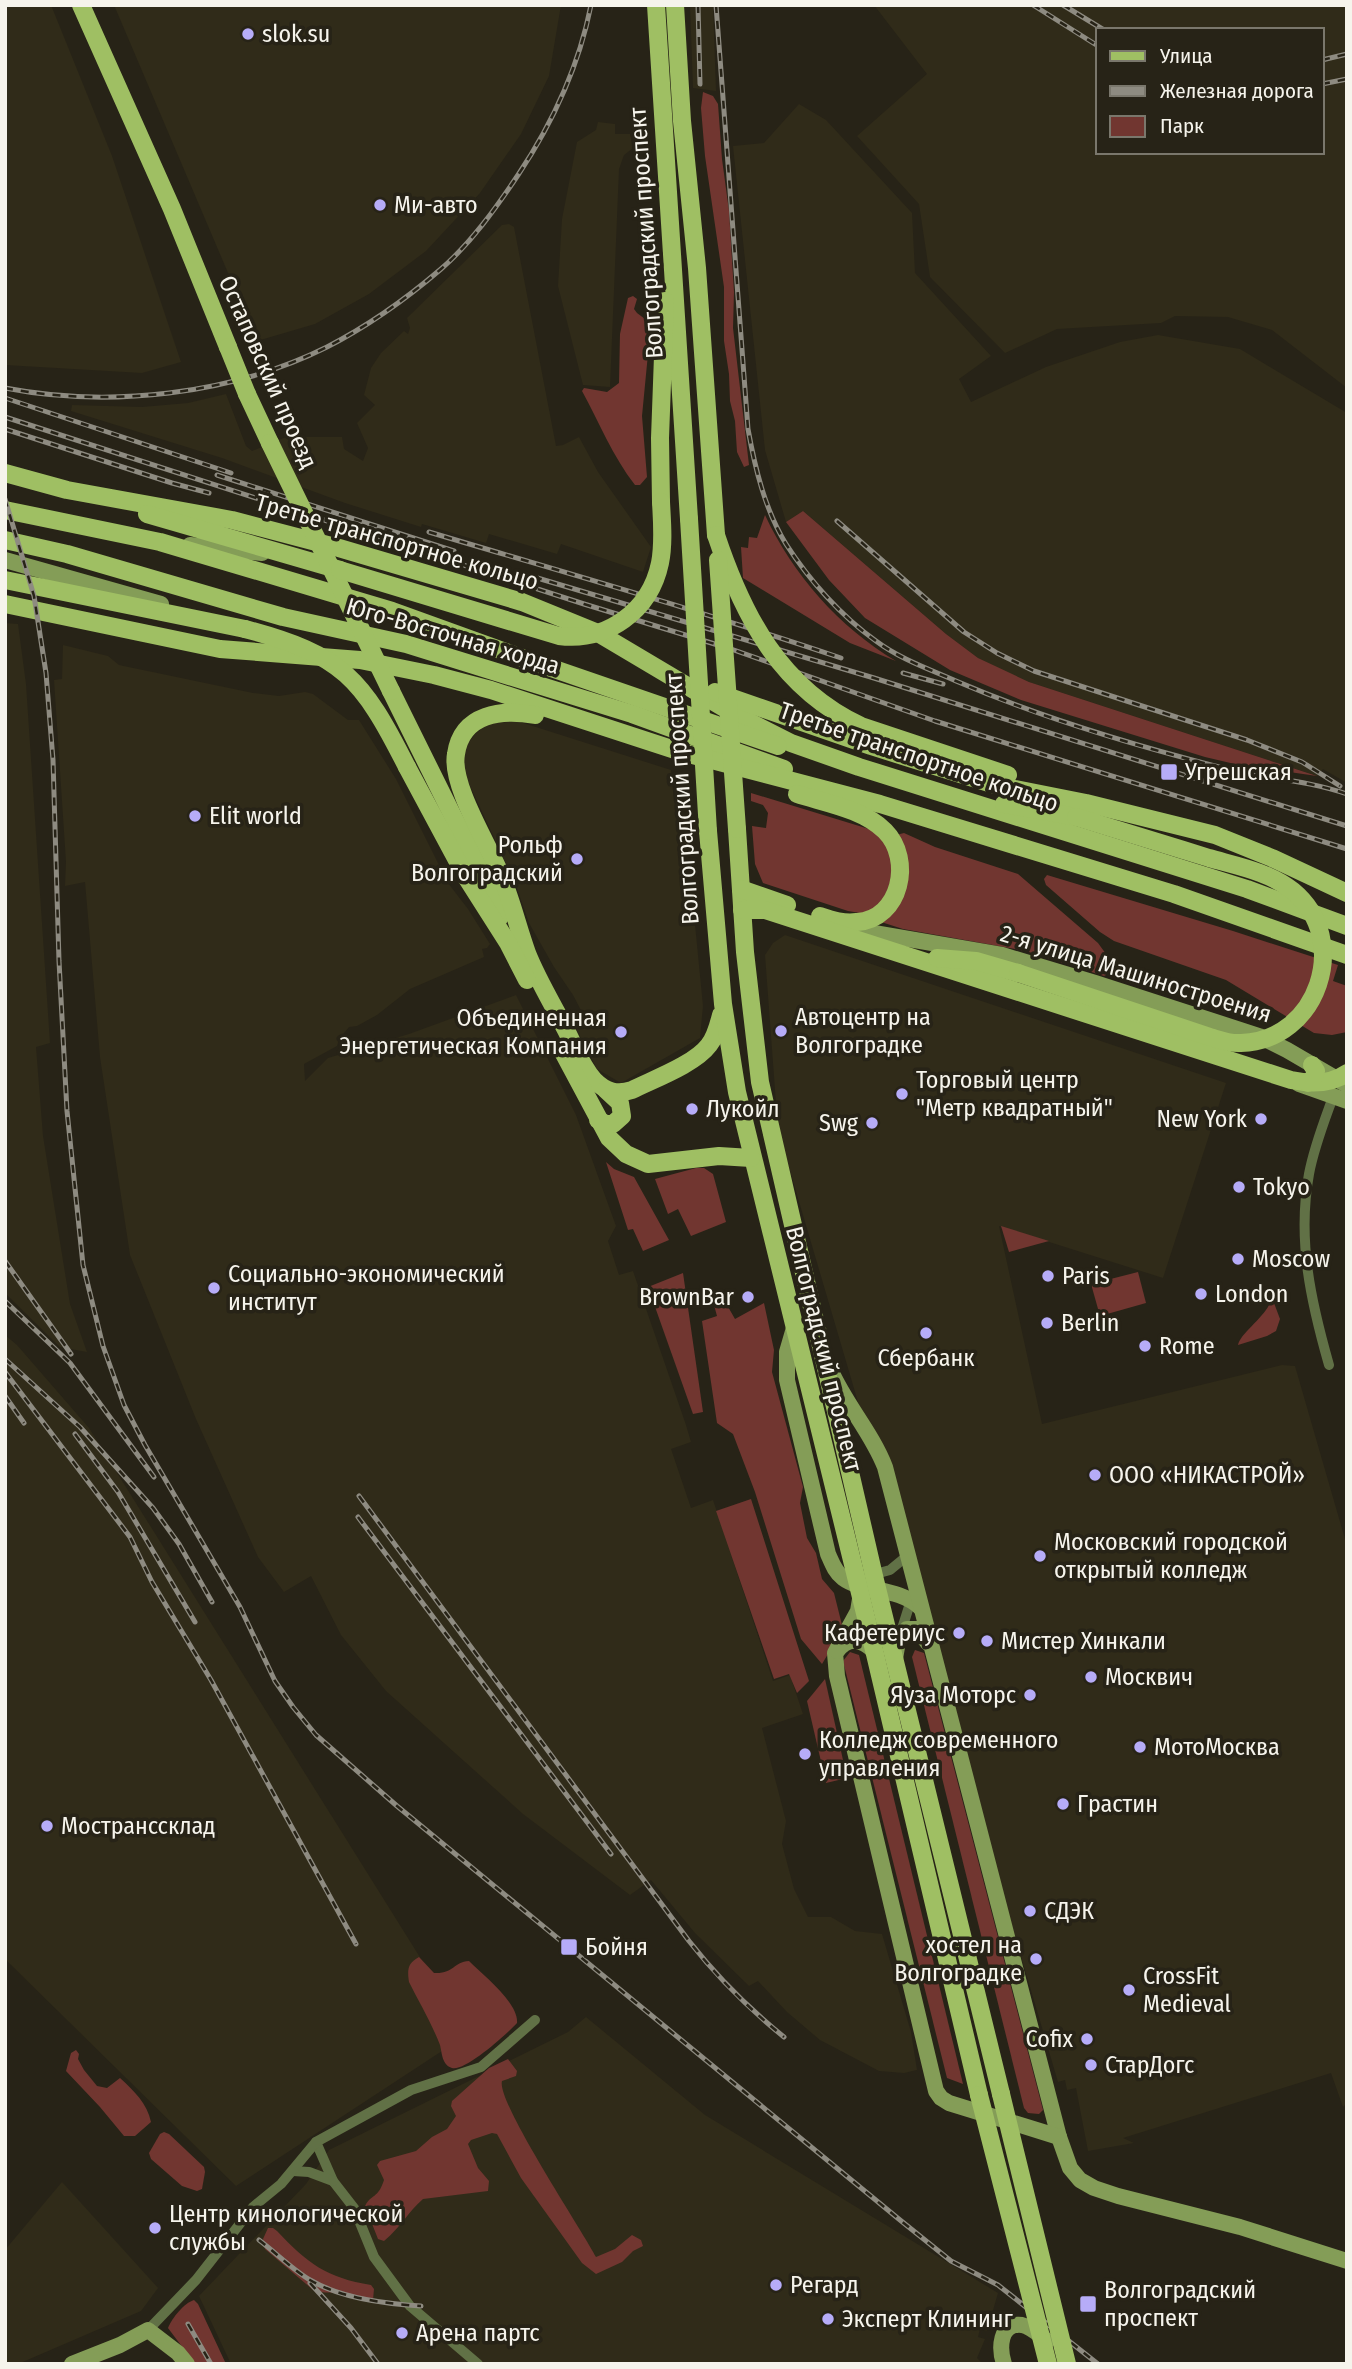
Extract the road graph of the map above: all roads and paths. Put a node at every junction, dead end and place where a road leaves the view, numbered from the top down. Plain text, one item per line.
1 (656, 5) edge
2 (675, 5) edge
3 (82, 8) edge
4 (668, 193) junction
5 (5, 473) edge
6 (66, 490) junction
7 (5, 510) edge
8 (716, 535) junction
9 (5, 540) edge
10 (160, 542) junction
11 (285, 555) junction
12 (5, 560) edge
13 (5, 580) edge
14 (49, 581) junction
15 (5, 604) edge
16 (624, 647) junction
17 (596, 726) junction
18 (681, 752) junction
19 (859, 767) junction
20 (943, 793) junction
21 (880, 804) junction
22 (1179, 825) junction
23 (741, 889) junction
24 (1347, 893) edge
25 (742, 910) junction
26 (837, 922) junction
27 (1347, 926) edge
28 (508, 943) junction
29 (908, 950) junction
30 (1347, 955) edge
31 (723, 1004) junction
32 (1304, 1076) junction
33 (1342, 1087) edge
34 (606, 1090) junction
35 (598, 1120) junction
36 (751, 1158) junction
37 (794, 1328) junction
38 (822, 1349) junction
39 (1329, 1365) dead end
40 (907, 1556) junction
41 (875, 1582) junction
42 (857, 1586) junction
43 (916, 1599) junction
44 (898, 1640) junction
45 (930, 1647) junction
46 (874, 1651) junction
47 (835, 1653) junction
48 (895, 1661) junction
49 (535, 2020) dead end
50 (1059, 2137) junction
51 (316, 2142) junction
52 (293, 2171) junction
53 (332, 2181) junction
54 (1347, 2261) edge
55 (148, 2330) junction
56 (72, 2364) edge
57 (187, 2364) edge
58 (478, 2364) edge
59 (1004, 2364) edge
60 (1048, 2364) edge
61 (1066, 2364) edge
62 (1075, 2364) edge

1 - 4 main road, Волгоградский проспект
2 - 8 main road, Волгоградский проспект
3 - 28 main road, Остаповский проезд, bridge
4 - 11 main road, bridge
4 - 31 main road, Волгоградский проспект, bridge
5 - 6 main road, Третье транспортное кольцо
6 - 11 main road
6 - 16 main road, Третье транспортное кольцо
7 - 10 main road, Юго-Восточная хорда
8 - 22 main road, bridge
8 - 23 main road, Волгоградский проспект, bridge
9 - 21 main road, Юго-Восточная хорда
10 - 11 main road
10 - 19 main road, Юго-Восточная хорда
12 - 14 main road
13 - 14 main road
14 - 28 main road, bridge
15 - 17 main road
16 - 19 main road, Третье транспортное кольцо
16 - 22 main road
17 - 18 main road
17 - 34 main road
18 - 21 main road
18 - 26 main road
19 - 20 main road, Третье транспортное кольцо
20 - 27 main road, Третье транспортное кольцо
20 - 29 main road, bridge
21 - 30 main road
22 - 24 main road
23 - 25 main road, Волгоградский проспект
23 - 26 main road, 2-я улица Машиностроения
25 - 29 main road, 2-я улица Машиностроения
25 - 38 main road, Волгоградский проспект
26 - 29 main road, 2-я улица Машиностроения
28 - 35 main road
29 - 32 main road, 2-я улица Машиностроения
29 - 32 main road, 2-я улица Машиностроения
31 - 34 main road
31 - 36 main road, Волгоградский проспект
32 - 33 main road
33 - 39 street
34 - 35 main road
35 - 36 main road
36 - 37 main road, Волгоградский проспект
37 - 42 main road, Волгоградский проспект
37 - 42 main road
38 - 40 main road, Волгоградский проспект
38 - 41 main road, Волгоградский проспект
40 - 41 street
40 - 43 main road, Волгоградский проспект
41 - 42 main road
41 - 43 main road
41 - 48 main road, Волгоградский проспект
42 - 46 main road, Волгоградский проспект
42 - 47 main road
43 - 44 street
43 - 45 main road, Волгоградский проспект
44 - 45 main road
44 - 48 main road
45 - 50 main road, Волгоградский проспект
46 - 47 main road
46 - 60 main road, Волгоградский проспект, bridge
47 - 50 main road
48 - 61 main road, Волгоградский проспект, bridge
49 - 51 street
50 - 54 main road, Волгоградский проспект
51 - 52 street
51 - 53 street
52 - 53 street
52 - 55 street
53 - 58 street
55 - 56 main road
55 - 57 main road
59 - 62 main road

